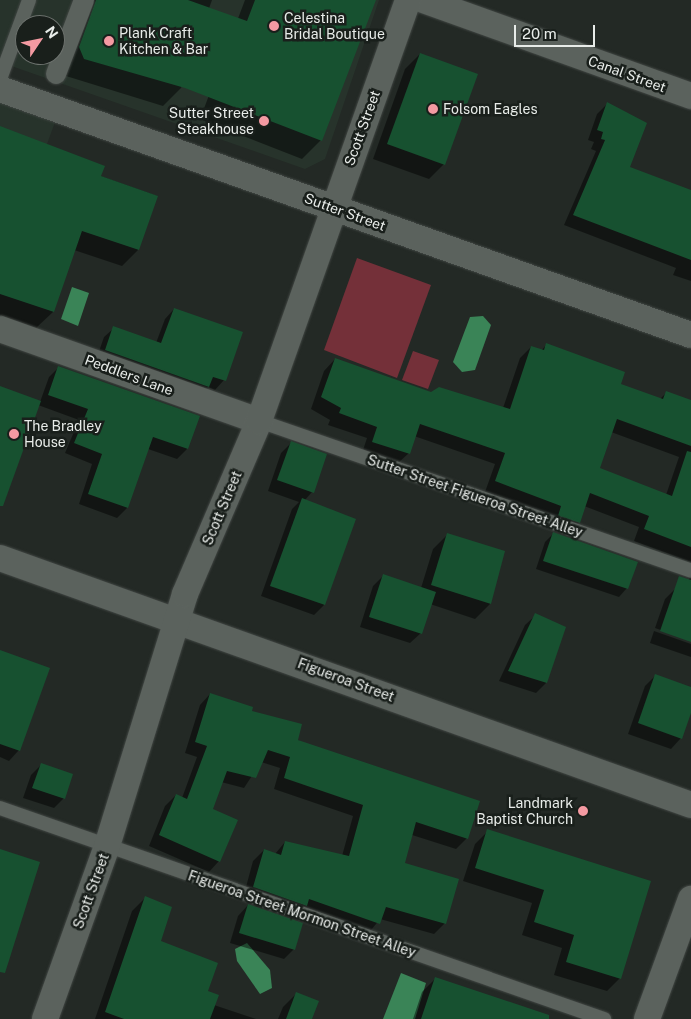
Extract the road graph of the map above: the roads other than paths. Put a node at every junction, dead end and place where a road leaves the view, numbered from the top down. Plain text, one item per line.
1 (29, 0) edge
2 (84, 0) edge
3 (408, 0) edge
4 (423, 0) edge
5 (56, 74) dead end
6 (0, 80) edge
7 (0, 89) edge
8 (691, 96) edge
9 (334, 208) junction
10 (0, 329) edge
11 (691, 335) edge
12 (258, 421) junction
13 (0, 558) edge
14 (691, 571) edge
15 (177, 618) junction
16 (691, 805) edge
17 (0, 808) edge
18 (107, 846) junction
19 (691, 899) edge
20 (46, 1019) edge
21 (604, 1019) edge
22 (647, 1019) edge

1 - 6 lane
2 - 5 street
3 - 9 street, Scott Street
4 - 8 street, Canal Street
7 - 9 street, Sutter Street
9 - 11 street, Sutter Street
9 - 12 street, Scott Street
10 - 12 street, Peddlers Lane
12 - 14 lane, Sutter Street Figueroa Street Alley
12 - 15 street, Scott Street
13 - 15 street, Figueroa Street
15 - 16 street, Figueroa Street
15 - 18 street, Scott Street
17 - 18 lane, Figueroa Street Mormon Street Alley
18 - 20 street, Scott Street
18 - 21 lane, Figueroa Street Mormon Street Alley
19 - 22 street

